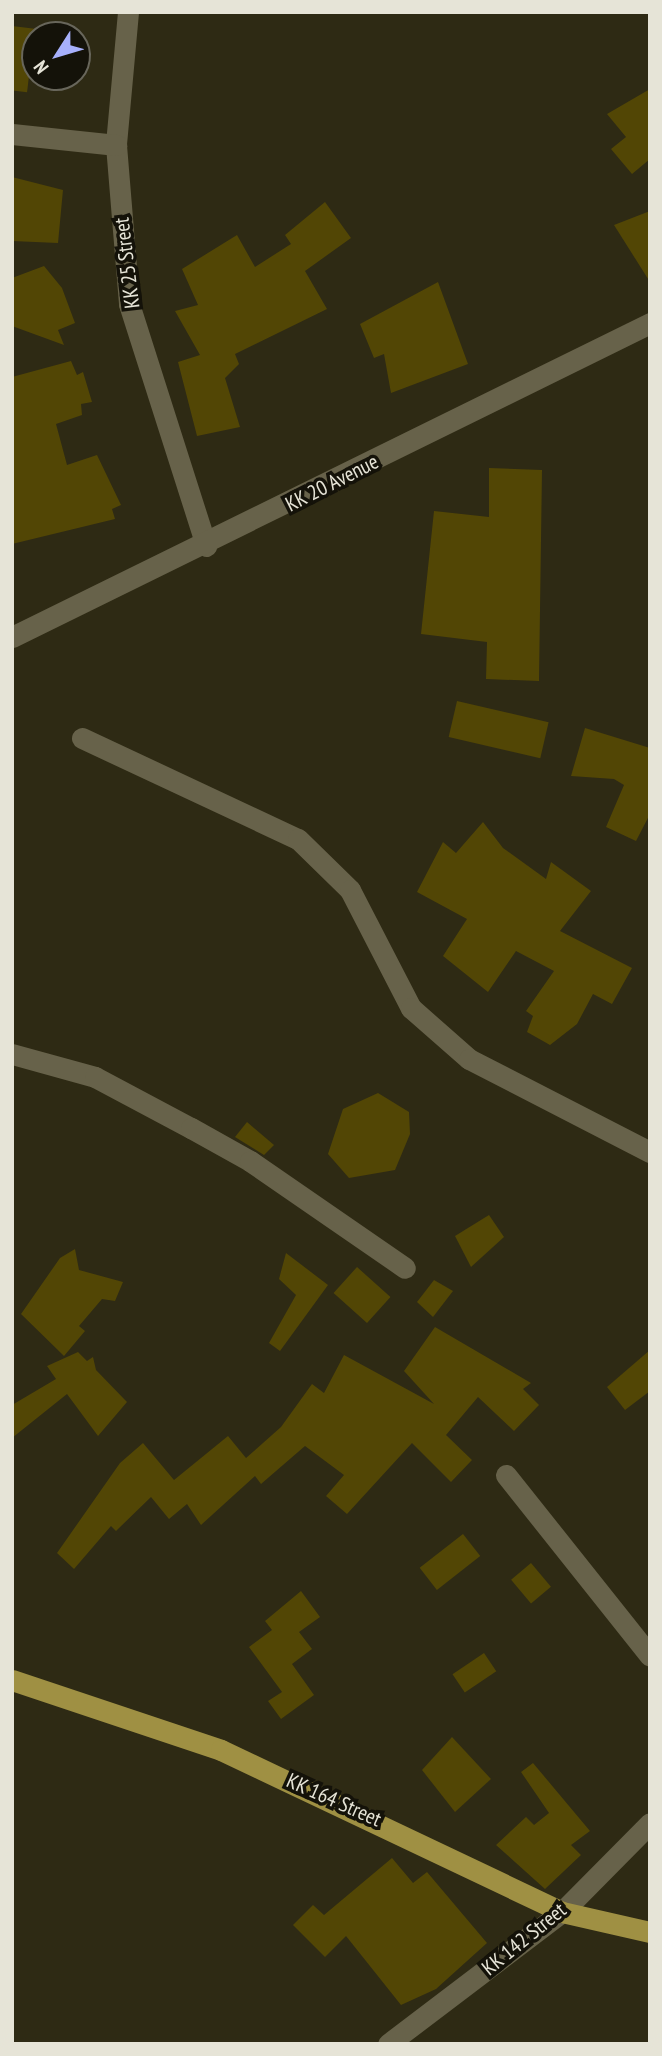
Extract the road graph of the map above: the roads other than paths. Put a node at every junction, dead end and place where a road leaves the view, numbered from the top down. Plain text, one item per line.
1 (128, 12) edge
2 (12, 134) edge
3 (116, 145) junction
4 (650, 323) edge
5 (206, 546) junction
6 (12, 637) edge
7 (82, 738) dead end
8 (12, 1054) edge
9 (650, 1152) edge
10 (405, 1268) dead end
11 (506, 1475) dead end
12 (650, 1656) edge
13 (12, 1680) edge
14 (650, 1823) edge
15 (562, 1912) junction
16 (650, 1932) edge
17 (388, 2044) edge

1 - 3 street, KK 25 Street
2 - 3 street
3 - 5 street, KK 25 Street
4 - 5 street, KK 20 Avenue
5 - 6 street, KK 20 Avenue
7 - 9 street
8 - 10 street
11 - 12 street
13 - 15 main road, KK 164 Street
14 - 15 street, KK 142 Street
15 - 16 main road, KK 164 Street
15 - 17 street, KK 142 Street

